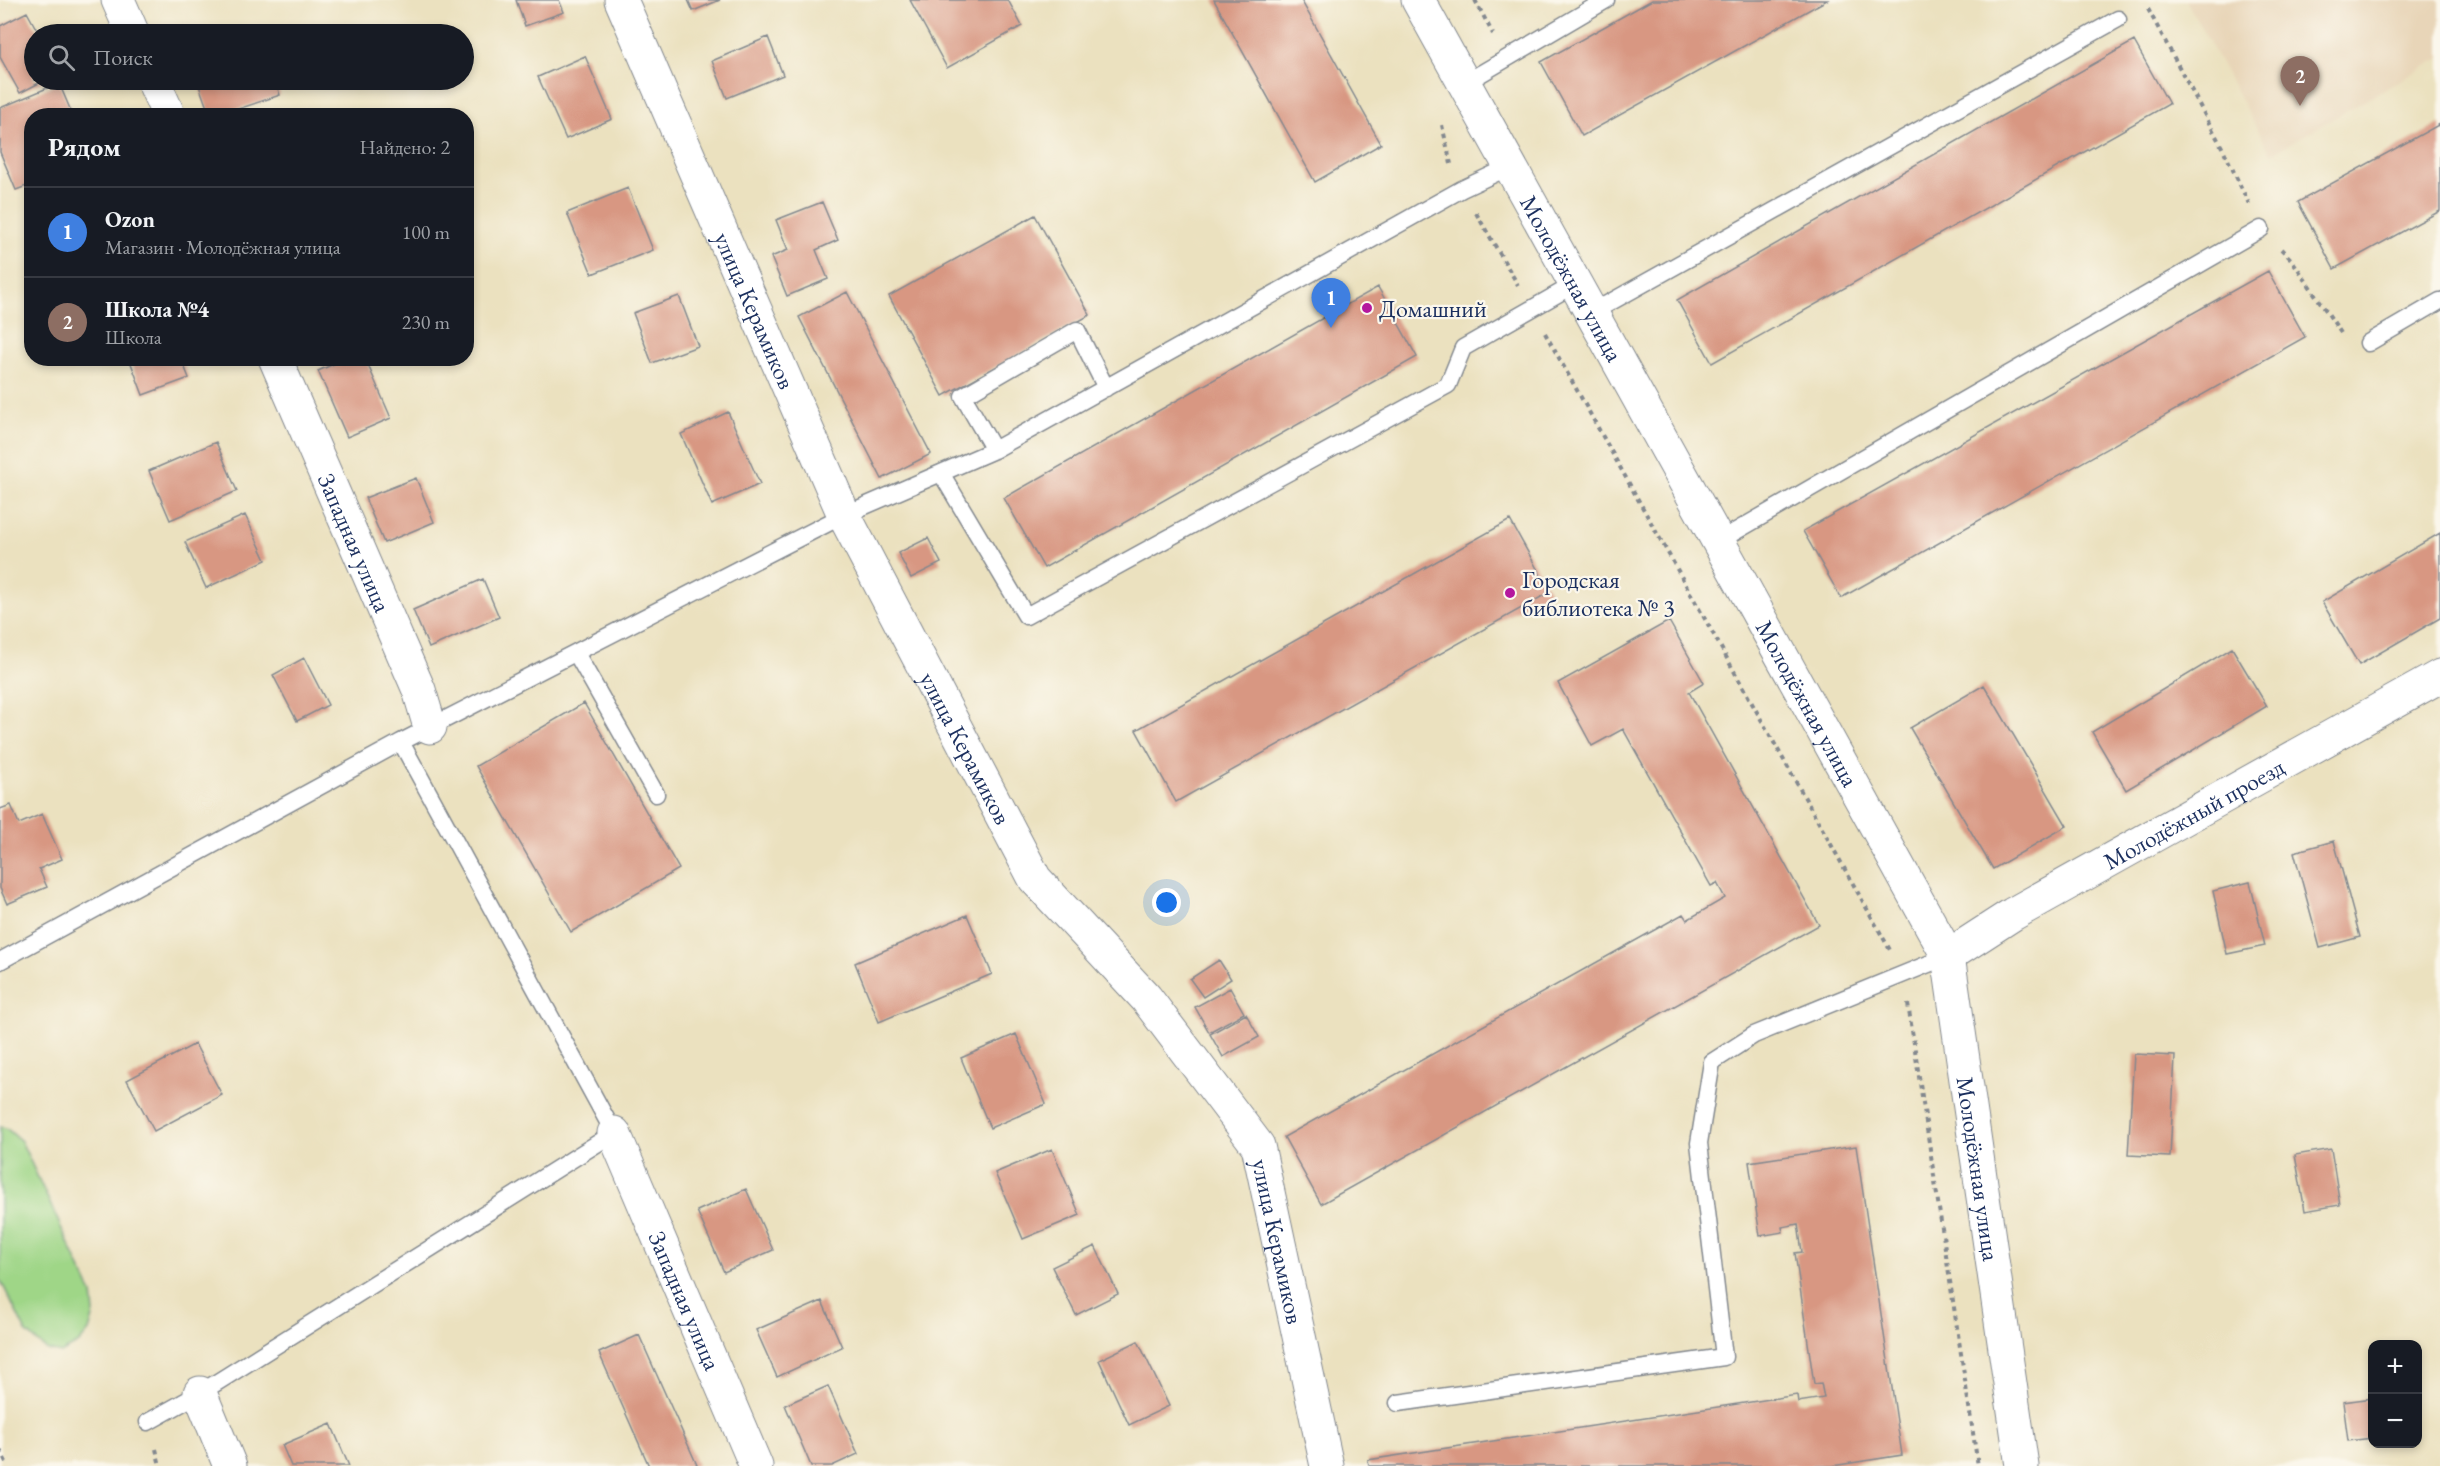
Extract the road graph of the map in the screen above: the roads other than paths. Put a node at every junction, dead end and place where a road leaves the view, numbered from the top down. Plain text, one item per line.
1 (118, 0) edge
2 (621, 0) edge
3 (1418, 0) edge
4 (1606, 0) edge
5 (2118, 19) dead end
6 (129, 24) edge
7 (1465, 83) junction
8 (157, 90) edge
9 (165, 108) edge
10 (1511, 166) junction
11 (2261, 229) road end
12 (1575, 284) junction
13 (2440, 302) edge
14 (1591, 313) junction
15 (2368, 343) road end
16 (278, 366) edge
17 (1106, 388) junction
18 (994, 450) junction
19 (941, 473) junction
20 (844, 515) junction
21 (1717, 542) junction
22 (576, 653) junction
23 (2440, 676) edge
24 (430, 727) junction
25 (401, 741) junction
26 (656, 794) dead end
27 (2, 955) edge
28 (1948, 956) junction
29 (614, 1133) junction
30 (200, 1393) junction
31 (1398, 1403) dead end
32 (148, 1422) dead end
33 (230, 1466) edge
34 (756, 1466) edge
35 (1327, 1466) edge
36 (2022, 1466) edge

1 - 6 street
2 - 20 street, улица Керамиков
3 - 7 street, Молодёжная улица
4 - 7 lane
5 - 14 lane
7 - 10 street, Молодёжная улица
8 - 9 street
10 - 12 street, Молодёжная улица
10 - 17 lane
11 - 21 lane
12 - 14 street, Молодёжная улица
12 - 19 lane
13 - 15 lane
14 - 21 street, Молодёжная улица
16 - 24 street, Западная улица
17 - 18 lane
17 - 18 lane
18 - 19 lane
19 - 20 lane
20 - 22 lane
20 - 35 street, улица Керамиков
21 - 28 street, Молодёжная улица
22 - 24 lane
22 - 26 lane
23 - 28 street, Молодёжный проезд
24 - 25 lane
25 - 27 lane
25 - 29 lane
28 - 31 lane
28 - 36 street, Молодёжная улица
29 - 30 lane
29 - 34 street, Западная улица
30 - 32 lane
30 - 33 street

